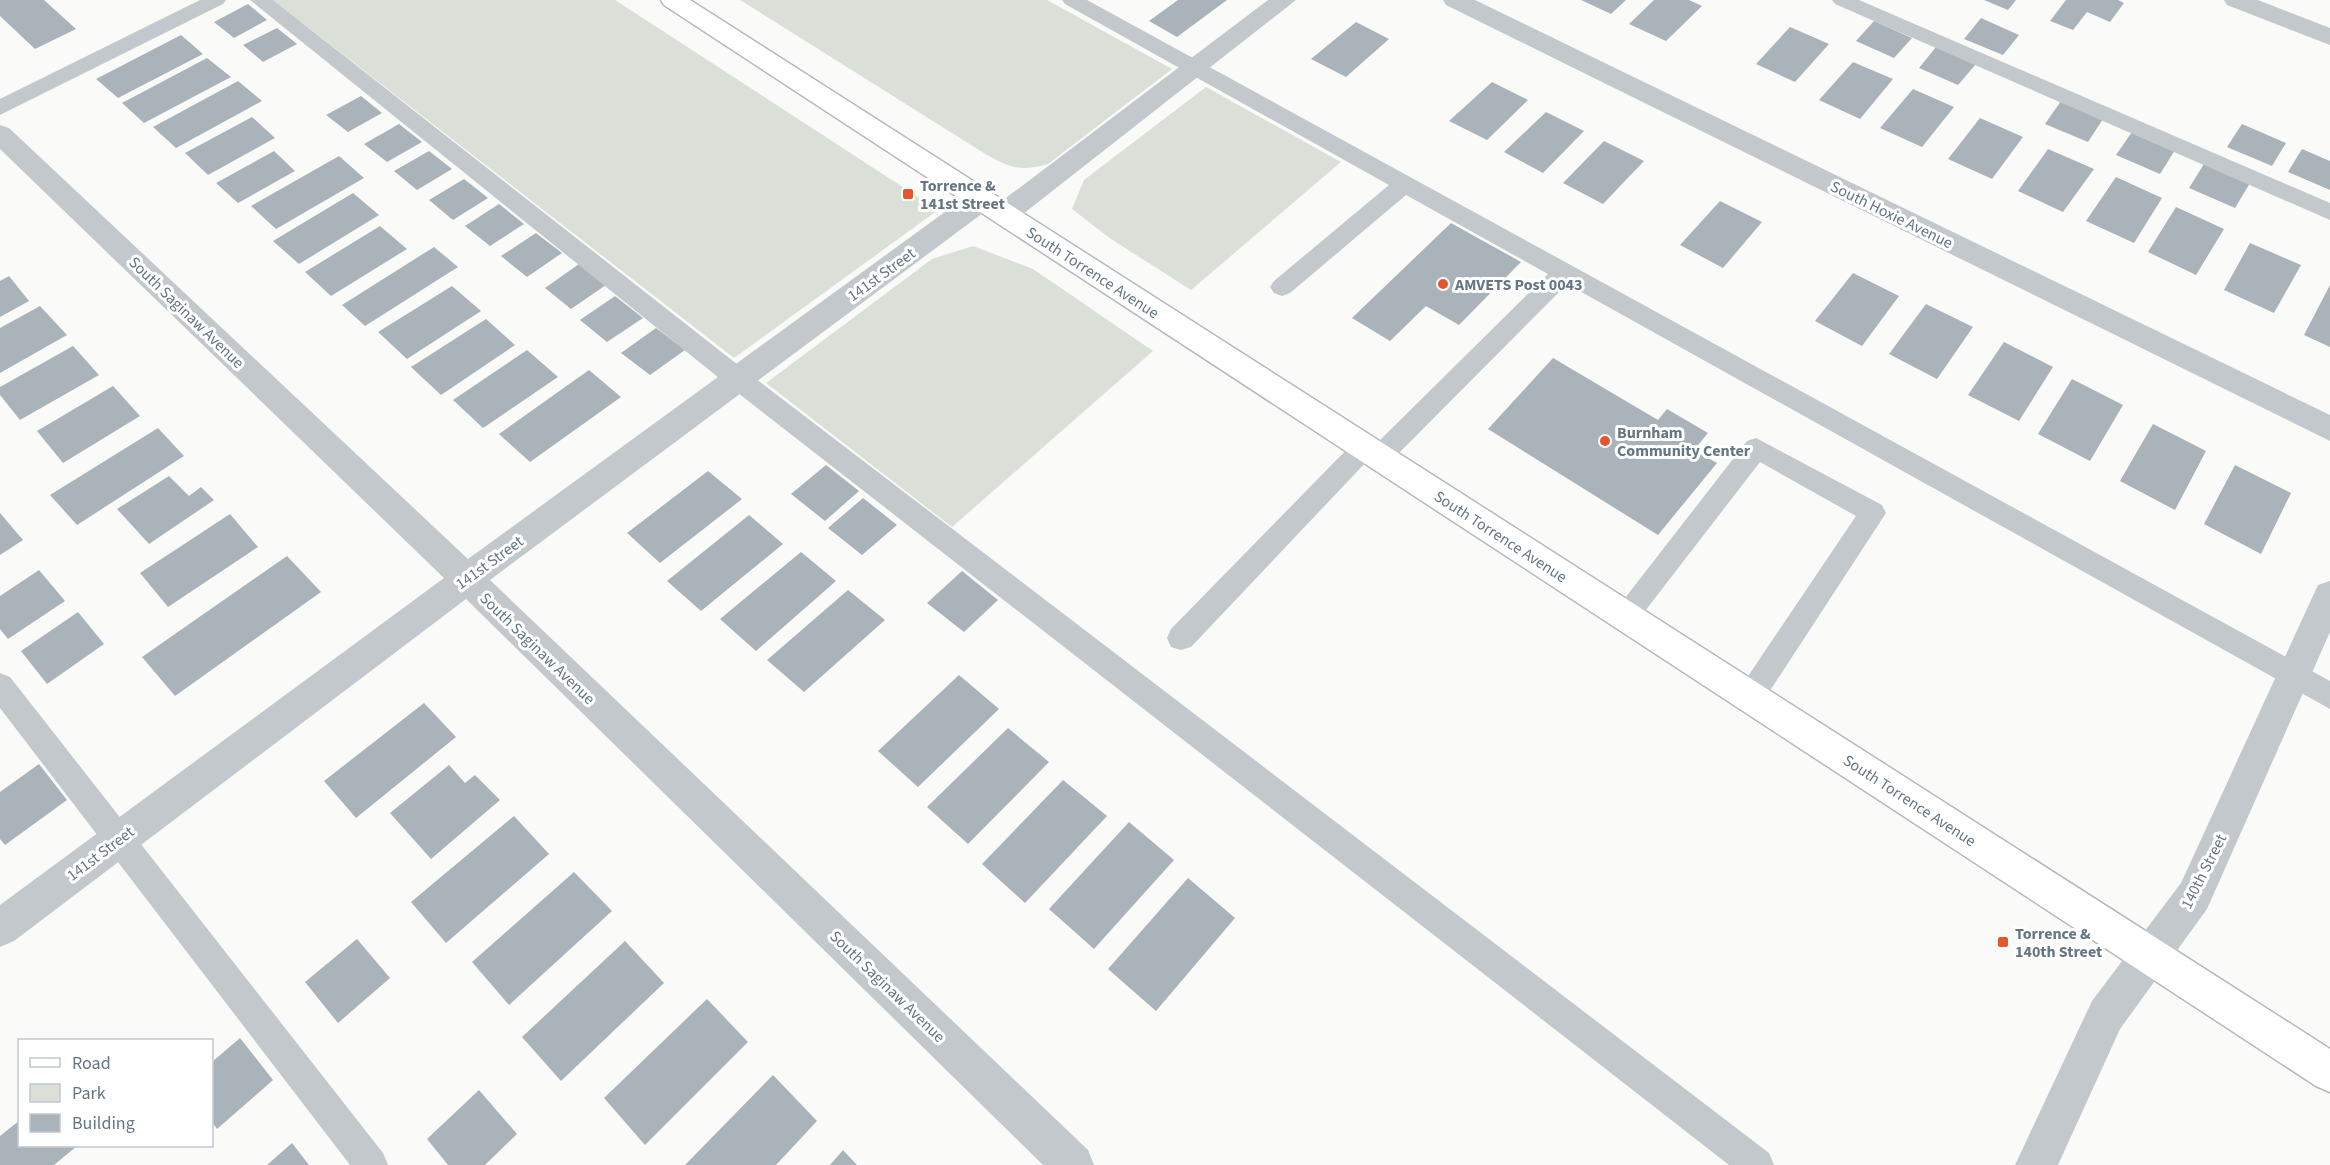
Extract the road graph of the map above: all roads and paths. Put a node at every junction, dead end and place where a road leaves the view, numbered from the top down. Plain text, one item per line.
1 (216, 0) edge
2 (260, 0) edge
3 (673, 0) edge
4 (1072, 0) edge
5 (1284, 0) edge
6 (1455, 0) edge
7 (1842, 0) edge
8 (2236, 0) edge
9 (2330, 37) edge
10 (1196, 69) junction
11 (0, 108) edge
12 (0, 134) edge
13 (1405, 184) junction
14 (993, 207) junction
15 (2330, 212) edge
16 (1564, 273) junction
17 (1282, 287) dead end
18 (738, 379) junction
19 (2330, 429) edge
20 (1372, 452) junction
21 (467, 579) junction
22 (2330, 595) edge
23 (1625, 616) junction
24 (1181, 638) dead end
25 (2293, 676) junction
26 (0, 686) edge
27 (2330, 696) edge
28 (1750, 697) junction
29 (118, 840) junction
30 (0, 928) edge
31 (2151, 956) junction
32 (2330, 1072) edge
33 (371, 1165) edge
34 (1073, 1165) edge
35 (1757, 1165) edge
36 (2036, 1165) edge

1 - 11 lane
2 - 18 lane
3 - 14 main road, South Torrence Avenue
4 - 10 lane
5 - 10 street, 141st Street
6 - 19 street, South Hoxie Avenue
7 - 15 lane
8 - 9 street
10 - 13 lane
10 - 14 street, 141st Street
12 - 21 street, South Saginaw Avenue
13 - 16 lane
13 - 17 lane
14 - 18 street, 141st Street
14 - 20 main road, South Torrence Avenue
16 - 20 lane
16 - 25 lane
18 - 21 street, 141st Street
18 - 35 lane
20 - 23 main road, South Torrence Avenue
20 - 24 lane
21 - 29 street, 141st Street
21 - 34 street, South Saginaw Avenue
22 - 25 street, 140th Street
23 - 28 main road, South Torrence Avenue
23 - 28 lane
25 - 27 lane
25 - 31 street, 140th Street
26 - 29 lane
28 - 31 main road, South Torrence Avenue
29 - 30 street, 141st Street
29 - 33 lane
31 - 32 main road, South Torrence Avenue
31 - 36 street, 140th Street

